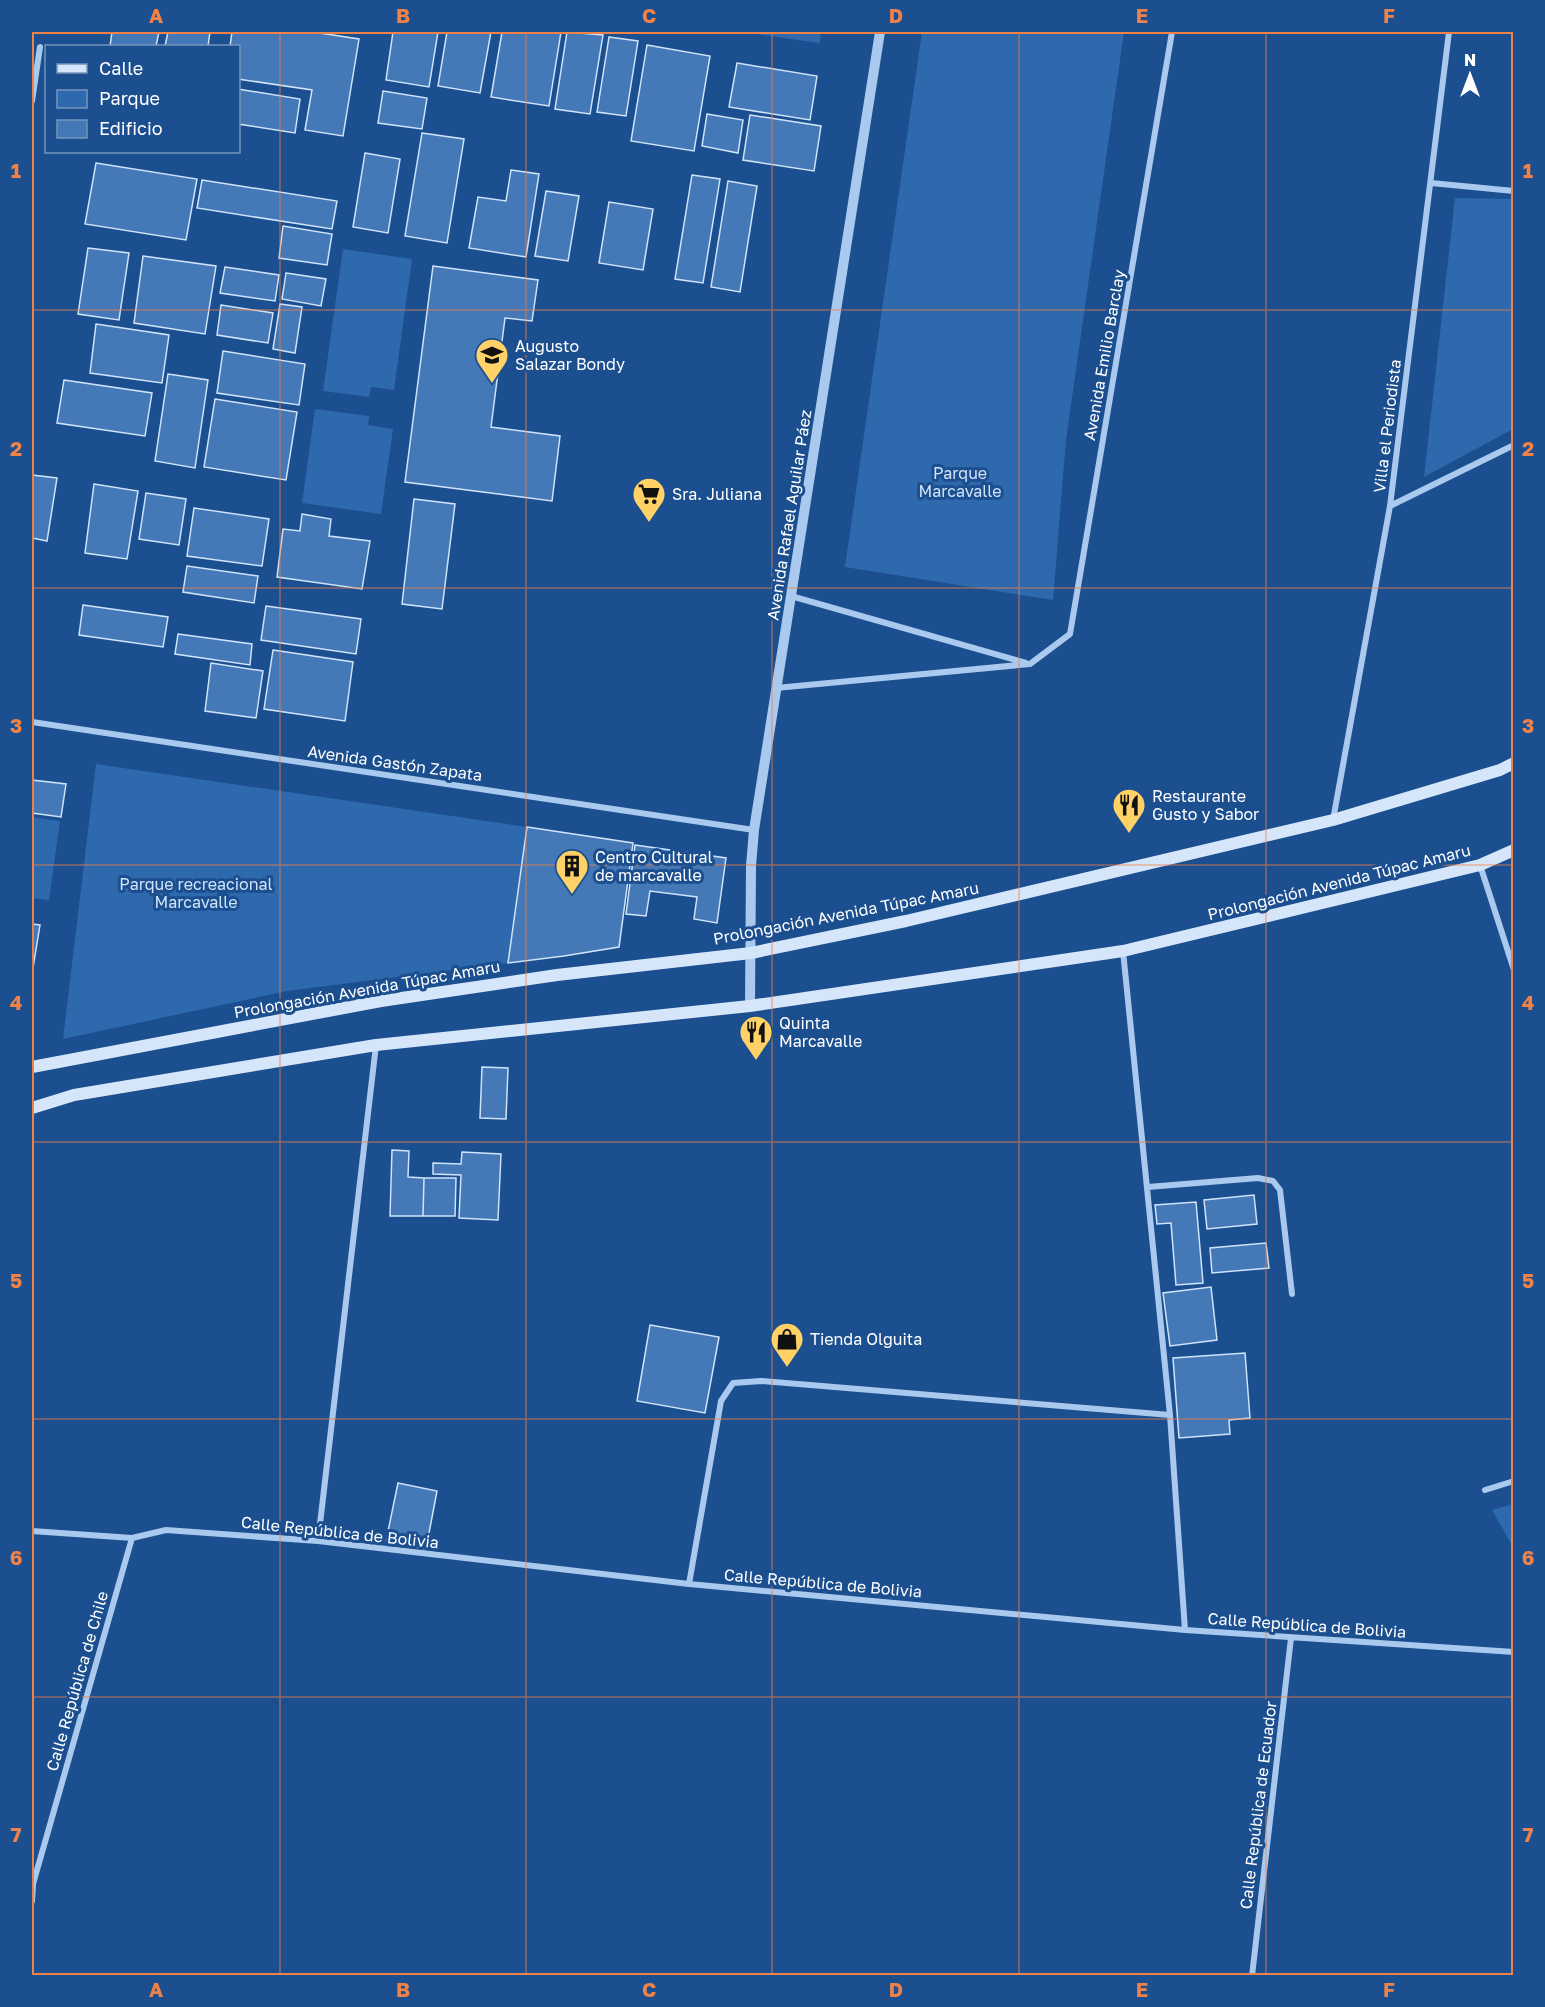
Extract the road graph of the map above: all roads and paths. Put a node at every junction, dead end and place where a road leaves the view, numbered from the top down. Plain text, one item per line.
1 (880, 32) edge
2 (1172, 32) edge
3 (1449, 32) edge
4 (40, 47) dead end
5 (32, 101) edge
6 (1431, 183) junction
7 (1514, 191) edge
8 (1514, 445) edge
9 (1390, 506) junction
10 (790, 596) junction
11 (1029, 664) junction
12 (776, 688) junction
13 (32, 722) edge
14 (1514, 763) edge
15 (1333, 820) junction
16 (754, 830) junction
17 (1514, 850) edge
18 (1480, 865) junction
19 (1123, 951) junction
20 (751, 953) junction
21 (1514, 970) edge
22 (750, 1006) junction
23 (376, 1045) junction
24 (32, 1067) edge
25 (32, 1108) edge
26 (1148, 1187) junction
27 (1293, 1294) dead end
28 (1170, 1415) junction
29 (1514, 1481) edge
30 (1485, 1490) dead end
31 (32, 1531) edge
32 (132, 1538) junction
33 (318, 1541) junction
34 (690, 1584) junction
35 (1185, 1630) junction
36 (1291, 1638) junction
37 (1514, 1652) edge
38 (32, 1884) edge
39 (32, 1901) edge
40 (1252, 1976) edge

1 - 10 street, Avenida Rafael Aguilar Páez
2 - 11 street, Avenida Emilio Barclay
3 - 6 street, Villa el Periodista
4 - 5 street
6 - 7 street
6 - 9 street, Villa el Periodista
8 - 9 street
9 - 15 street, Villa el Periodista
10 - 11 street
10 - 12 street, Avenida Rafael Aguilar Páez
11 - 12 street
12 - 16 street, Avenida Rafael Aguilar Páez
13 - 16 street, Avenida Gastón Zapata
14 - 15 main road, Prolongación Avenida Túpac Amaru
15 - 20 main road, Prolongación Avenida Túpac Amaru
16 - 20 street, Avenida Rafael Aguilar Páez
17 - 18 main road, Prolongación Avenida Túpac Amaru
18 - 19 main road, Prolongación Avenida Túpac Amaru
18 - 21 street
19 - 22 main road, Prolongación Avenida Túpac Amaru
19 - 26 street
20 - 22 street, Avenida Rafael Aguilar Páez
20 - 24 main road, Prolongación Avenida Túpac Amaru
22 - 23 main road, Prolongación Avenida Túpac Amaru
23 - 25 main road, Prolongación Avenida Túpac Amaru
23 - 33 street
26 - 27 street
26 - 28 street
28 - 34 street
28 - 35 street
29 - 30 street
31 - 32 street, Calle República de Bolivia
32 - 33 street, Calle República de Bolivia
32 - 38 street, Calle República de Chile
33 - 34 street, Calle República de Bolivia
34 - 35 street, Calle República de Bolivia
35 - 36 street, Calle República de Bolivia
36 - 37 street, Calle República de Bolivia
36 - 40 street, Calle República de Ecuador
38 - 39 street, Calle República de Chile

